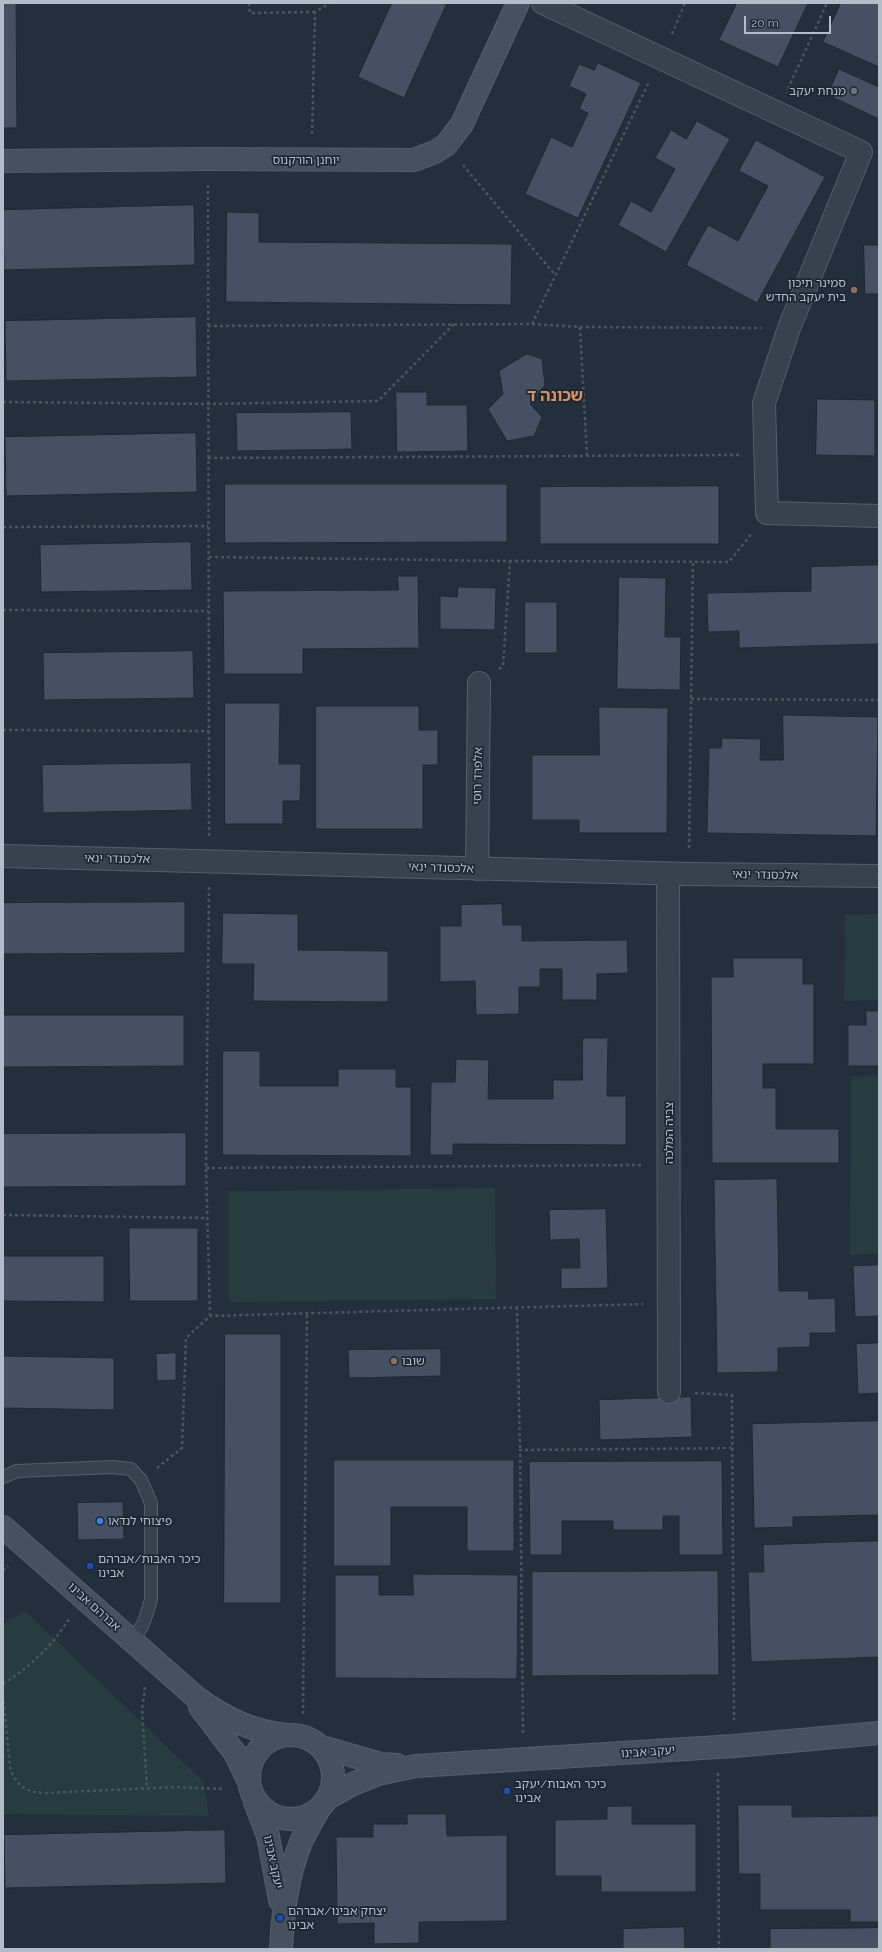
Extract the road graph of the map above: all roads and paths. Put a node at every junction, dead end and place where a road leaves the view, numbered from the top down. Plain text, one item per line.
1 (249, 3) edge
2 (330, 3) edge
3 (518, 3) edge
4 (543, 3) edge
5 (685, 3) edge
6 (827, 3) edge
7 (315, 12) junction
8 (661, 58) junction
9 (778, 113) junction
10 (446, 145) junction
11 (208, 159) junction
12 (3, 161) edge
13 (311, 161) junction
14 (555, 276) junction
15 (454, 324) junction
16 (532, 324) junction
17 (208, 326) junction
18 (580, 327) junction
19 (789, 328) junction
20 (3, 402) edge
21 (208, 404) junction
22 (766, 455) junction
23 (587, 456) junction
24 (208, 458) junction
25 (767, 514) junction
26 (879, 516) edge
27 (208, 526) junction
28 (3, 527) edge
29 (208, 557) junction
30 (510, 561) junction
31 (693, 561) junction
32 (3, 610) edge
33 (208, 611) junction
34 (479, 683) joint
35 (691, 699) junction
36 (879, 700) edge
37 (3, 730) edge
38 (208, 731) junction
39 (3, 856) edge
40 (209, 861) junction
41 (478, 869) junction
42 (678, 874) junction
43 (879, 876) edge
44 (669, 1165) junction
45 (206, 1168) junction
46 (3, 1215) edge
47 (207, 1218) junction
48 (669, 1304) junction
49 (517, 1307) junction
50 (307, 1313) junction
51 (210, 1316) junction
52 (669, 1392) joint
53 (733, 1448) junction
54 (520, 1450) junction
55 (3, 1477) edge
56 (142, 1480) junction
57 (3, 1527) edge
58 (82, 1597) junction
59 (133, 1642) junction
60 (154, 1660) junction
61 (3, 1684) edge
62 (184, 1688) junction
63 (3, 1695) edge
64 (879, 1733) edge
65 (295, 1736) junction
66 (726, 1746) junction
67 (322, 1747) junction
68 (524, 1760) junction
69 (416, 1766) junction
70 (147, 1788) junction
71 (251, 1790) junction
72 (324, 1804) junction
73 (283, 1914) junction
74 (281, 1949) edge
75 (719, 1949) edge

1 - 7 path
2 - 7 path
3 - 10 street, יוחנן הורקנוס
4 - 8 street
5 - 8 path
6 - 9 path
7 - 13 path
8 - 9 street
8 - 14 path
9 - 19 street
10 - 13 street, יוחנן הורקנוס
10 - 14 path
11 - 12 street, יוחנן הורקנוס
11 - 13 street, יוחנן הורקנוס
11 - 17 path
14 - 16 path
15 - 16 path
15 - 17 path
15 - 21 path
16 - 18 path
17 - 21 path
18 - 19 path
18 - 23 path
19 - 22 street
20 - 21 path
21 - 24 path
22 - 23 path
22 - 25 street
23 - 24 path
24 - 27 path
25 - 26 street
25 - 31 path
27 - 28 path
27 - 29 path
29 - 30 path
29 - 33 path
30 - 31 path
30 - 34 path
31 - 35 path
32 - 33 path
33 - 38 path
34 - 41 street, אלפרד רוסי
35 - 36 path
35 - 42 path
37 - 38 path
38 - 40 path
39 - 40 street, אלכסנדר ינאי
40 - 41 street, אלכסנדר ינאי
40 - 45 path
41 - 42 street, אלכסנדר ינאי
42 - 43 street, אלכסנדר ינאי
42 - 44 street, צביה המלכה
44 - 45 path
44 - 48 street, צביה המלכה
45 - 47 path
46 - 47 path
47 - 51 path
48 - 49 path
48 - 52 street, צביה המלכה
49 - 50 path
49 - 54 path
50 - 51 path
50 - 65 path
51 - 56 path
52 - 53 path
53 - 54 path
53 - 66 path
54 - 68 path
55 - 56 lane
56 - 59 lane
57 - 58 street, אברהם אבינו
58 - 59 street, אברהם אבינו
58 - 61 path
59 - 60 street, אברהם אבינו
60 - 62 street, אברהם אבינו
60 - 70 path
62 - 65 street, אברהם אבינו
62 - 71 street, אברהם אבינו
63 - 70 path
64 - 66 street, יעקב אבינו
65 - 67 street
65 - 71 street
66 - 68 street, יעקב אבינו
66 - 75 path
67 - 69 street, יעקב אבינו
67 - 72 street
68 - 69 street, יעקב אבינו
69 - 72 street, יעקב אבינו
70 - 71 path
71 - 72 street
71 - 73 street, יעקב אבינו
72 - 73 street, יעקב אבינו
73 - 74 street

